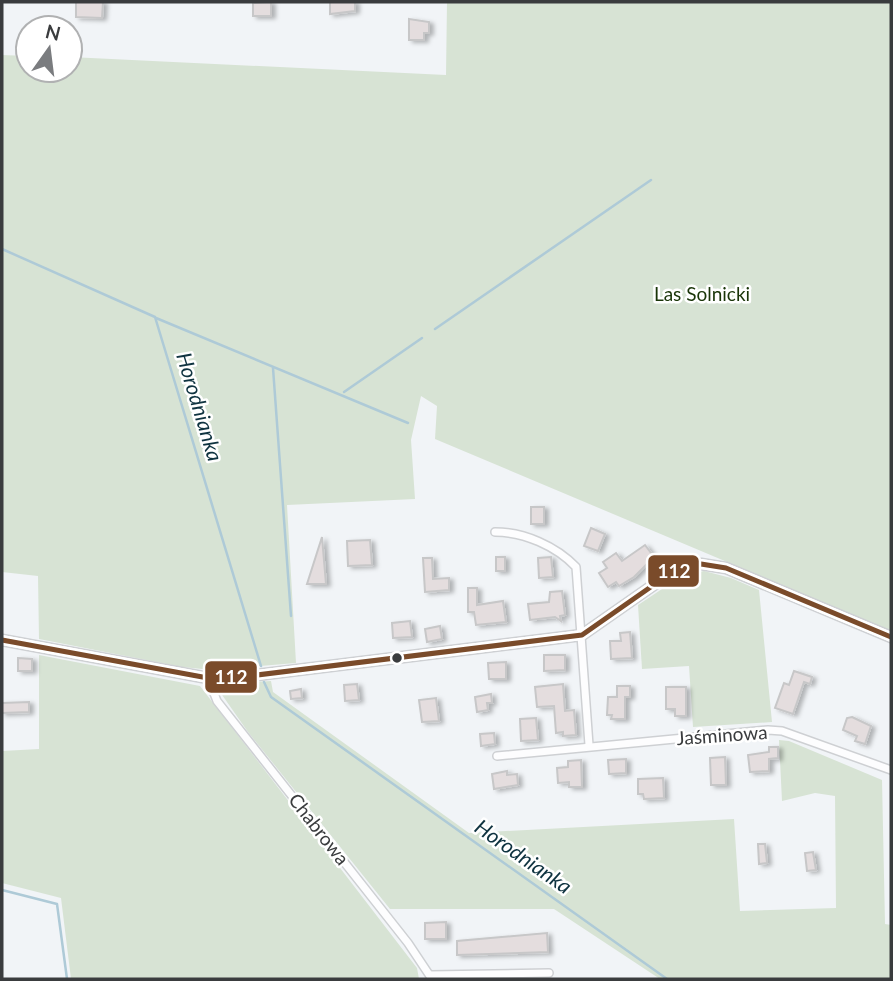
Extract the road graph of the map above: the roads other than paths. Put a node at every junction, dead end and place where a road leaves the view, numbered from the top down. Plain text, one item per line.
1 (495, 532) dead end
2 (582, 635) junction
3 (891, 637) edge
4 (2, 640) edge
5 (208, 678) junction
6 (589, 746) junction
7 (497, 756) dead end
8 (891, 770) edge
9 (549, 973) dead end
10 (431, 977) edge

1 - 2 street
2 - 3 street
2 - 5 street
2 - 6 street
4 - 5 street
5 - 10 street, Chabrowa
6 - 7 street, Jaśminowa
6 - 8 street, Jaśminowa
9 - 10 street

